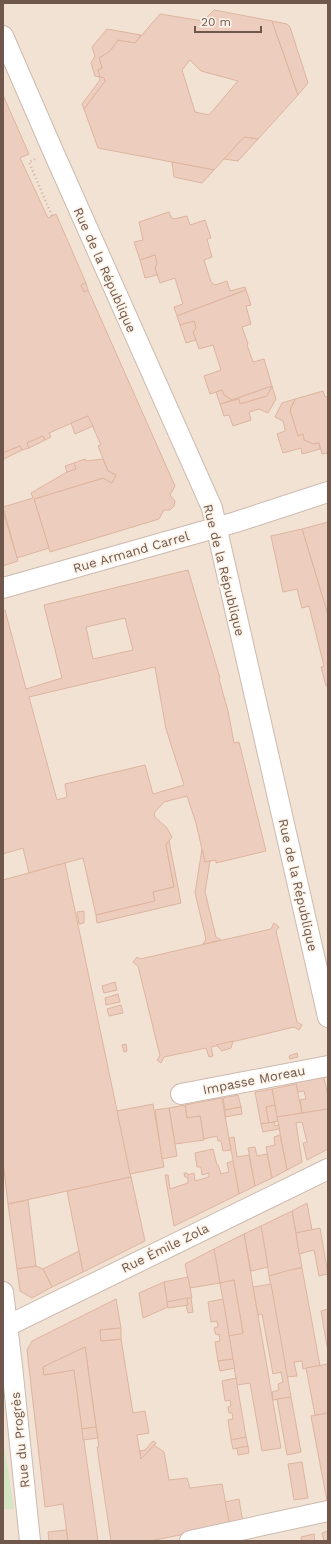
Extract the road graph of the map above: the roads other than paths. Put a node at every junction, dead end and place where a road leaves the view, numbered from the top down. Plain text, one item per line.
1 (3, 36) edge
2 (328, 492) edge
3 (215, 527) junction
4 (3, 588) edge
5 (328, 1017) edge
6 (328, 1066) edge
7 (181, 1094) dead end
8 (328, 1169) edge
9 (3, 1292) edge
10 (5, 1327) edge
11 (328, 1511) edge
12 (30, 1541) edge
13 (190, 1541) edge

1 - 3 street, Rue de la République
2 - 3 street, Rue Armand Carrel
3 - 4 street, Rue Armand Carrel
3 - 5 street, Rue de la République
6 - 7 street, Impasse Moreau
8 - 10 street, Rue Émile Zola
9 - 10 street, Rue du Progrès
10 - 12 street, Rue du Progrès
11 - 13 street

